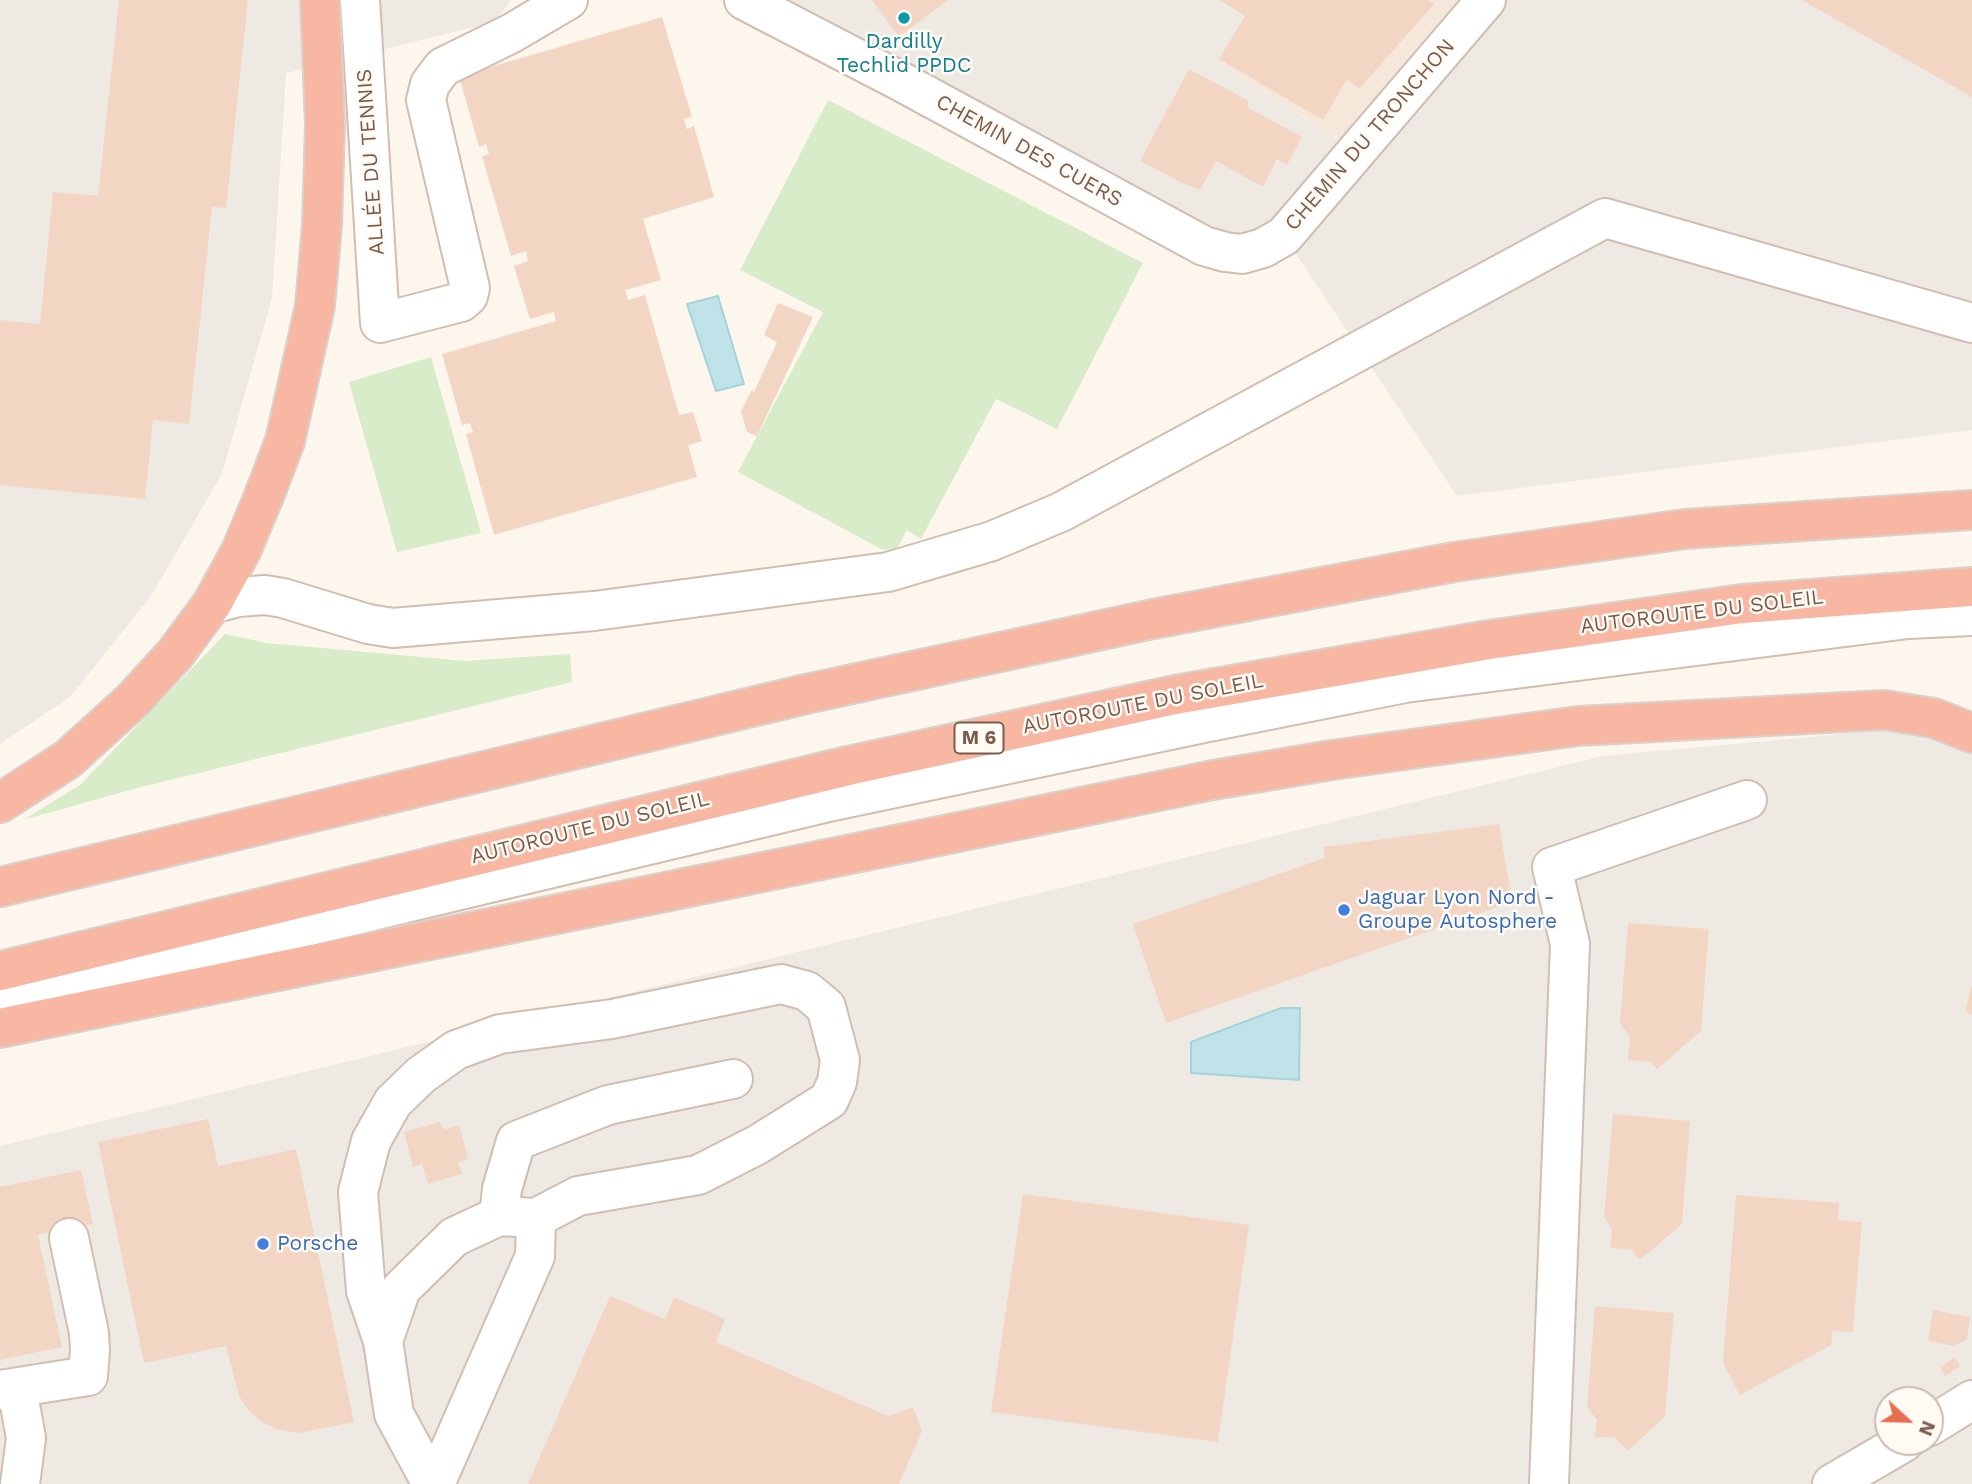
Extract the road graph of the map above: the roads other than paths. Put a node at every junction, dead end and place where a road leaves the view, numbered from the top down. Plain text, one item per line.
1 (320, 0) edge
2 (360, 0) edge
3 (568, 0) edge
4 (744, 0) edge
5 (1486, 0) edge
6 (426, 100) junction
7 (368, 111) junction
8 (1242, 254) joint
9 (1972, 323) edge
10 (1972, 509) edge
11 (1972, 587) edge
12 (212, 604) junction
13 (1972, 617) edge
14 (1972, 733) edge
15 (1747, 800) dead end
16 (0, 803) edge
17 (0, 887) edge
18 (0, 971) edge
19 (0, 1000) edge
20 (0, 1028) edge
21 (733, 1079) dead end
22 (518, 1217) junction
23 (69, 1238) dead end
24 (383, 1342) junction
25 (9, 1390) edge
26 (1972, 1401) edge
27 (1944, 1418) edge
28 (1880, 1456) edge
29 (0, 1480) edge
30 (20, 1484) edge
31 (434, 1484) edge
32 (1549, 1484) edge
33 (1832, 1484) edge

1 - 12 highway
2 - 7 street, ALLÉE DU TENNIS
3 - 6 street
4 - 8 street, CHEMIN DES CUERS
5 - 8 street, CHEMIN DU TRONCHON
6 - 7 street
6 - 7 street, ALLÉE DU TENNIS
9 - 12 street
10 - 17 highway
11 - 18 highway, AUTOROUTE DU SOLEIL / M 6
12 - 16 highway
13 - 19 street
14 - 20 highway
15 - 32 street
21 - 22 street
22 - 24 street
22 - 24 street
22 - 31 street
23 - 25 street
24 - 31 street
25 - 30 street
26 - 27 street
28 - 33 street
29 - 30 street

